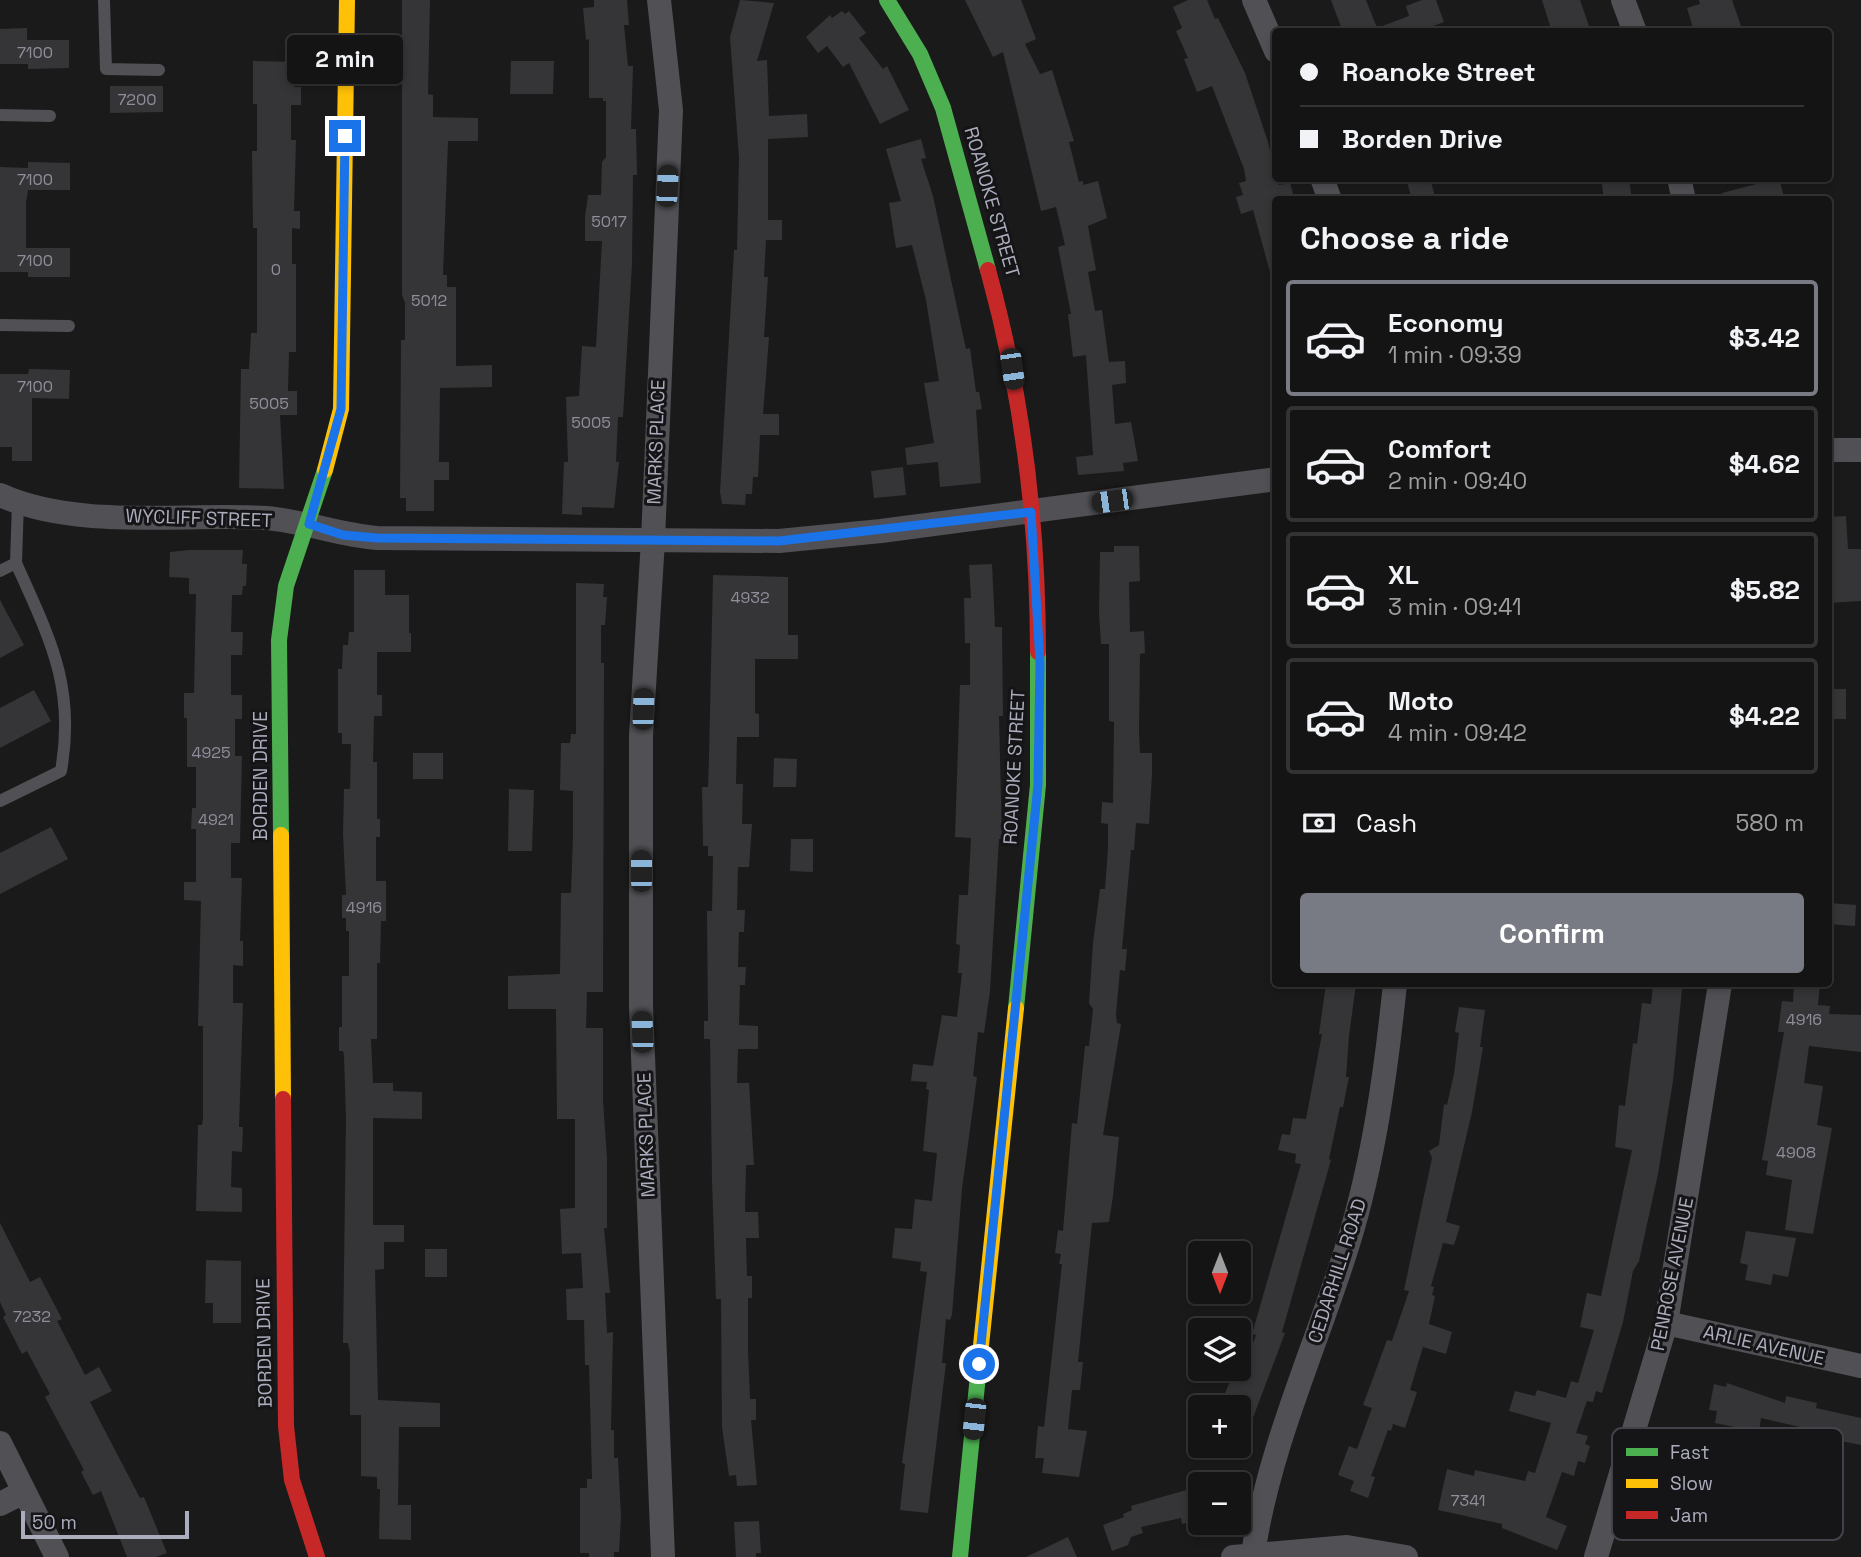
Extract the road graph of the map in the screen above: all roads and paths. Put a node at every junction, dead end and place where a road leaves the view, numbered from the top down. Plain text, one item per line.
1 (104, 0) edge
2 (347, 0) edge
3 (659, 0) edge
4 (887, 0) edge
5 (1254, 0) edge
6 (1623, 0) edge
7 (1633, 28) edge
8 (1272, 42) edge
9 (159, 70) dead end
10 (0, 116) edge
11 (50, 116) dead end
12 (0, 326) edge
13 (69, 326) dead end
14 (1832, 450) edge
15 (1861, 450) edge
16 (1272, 480) edge
17 (9, 498) edge
18 (1031, 512) junction
19 (309, 524) junction
20 (653, 540) junction
21 (16, 563) junction
22 (0, 571) edge
23 (0, 801) edge
24 (1395, 987) edge
25 (1720, 987) edge
26 (1666, 1323) junction
27 (1861, 1366) edge
28 (1634, 1428) edge
29 (0, 1443) edge
30 (24, 1492) junction
31 (1612, 1501) edge
32 (0, 1504) edge
33 (1243, 1555) edge
34 (57, 1557) edge
35 (317, 1557) edge
36 (663, 1557) edge
37 (960, 1557) edge
38 (1406, 1557) edge
39 (1595, 1557) edge

1 - 9 lane
2 - 19 street, BORDEN DRIVE
3 - 20 street, MARKS PLACE
4 - 18 street, ROANOKE STREET
5 - 8 street
6 - 7 street
10 - 11 lane
12 - 13 lane
14 - 15 street
16 - 18 street, WYCLIFF STREET
17 - 19 street, WYCLIFF STREET
17 - 21 lane
18 - 20 street, WYCLIFF STREET
18 - 37 street, ROANOKE STREET
19 - 20 street, WYCLIFF STREET
19 - 35 street, BORDEN DRIVE
20 - 36 street, MARKS PLACE
21 - 22 lane
21 - 23 lane
24 - 33 street, CEDARHILL ROAD
25 - 26 street, PENROSE AVENUE
26 - 27 street, ARLIE AVENUE
26 - 28 street, PENROSE AVENUE
29 - 30 street
30 - 32 street
30 - 34 street
31 - 39 street, PENROSE AVENUE
33 - 38 street

